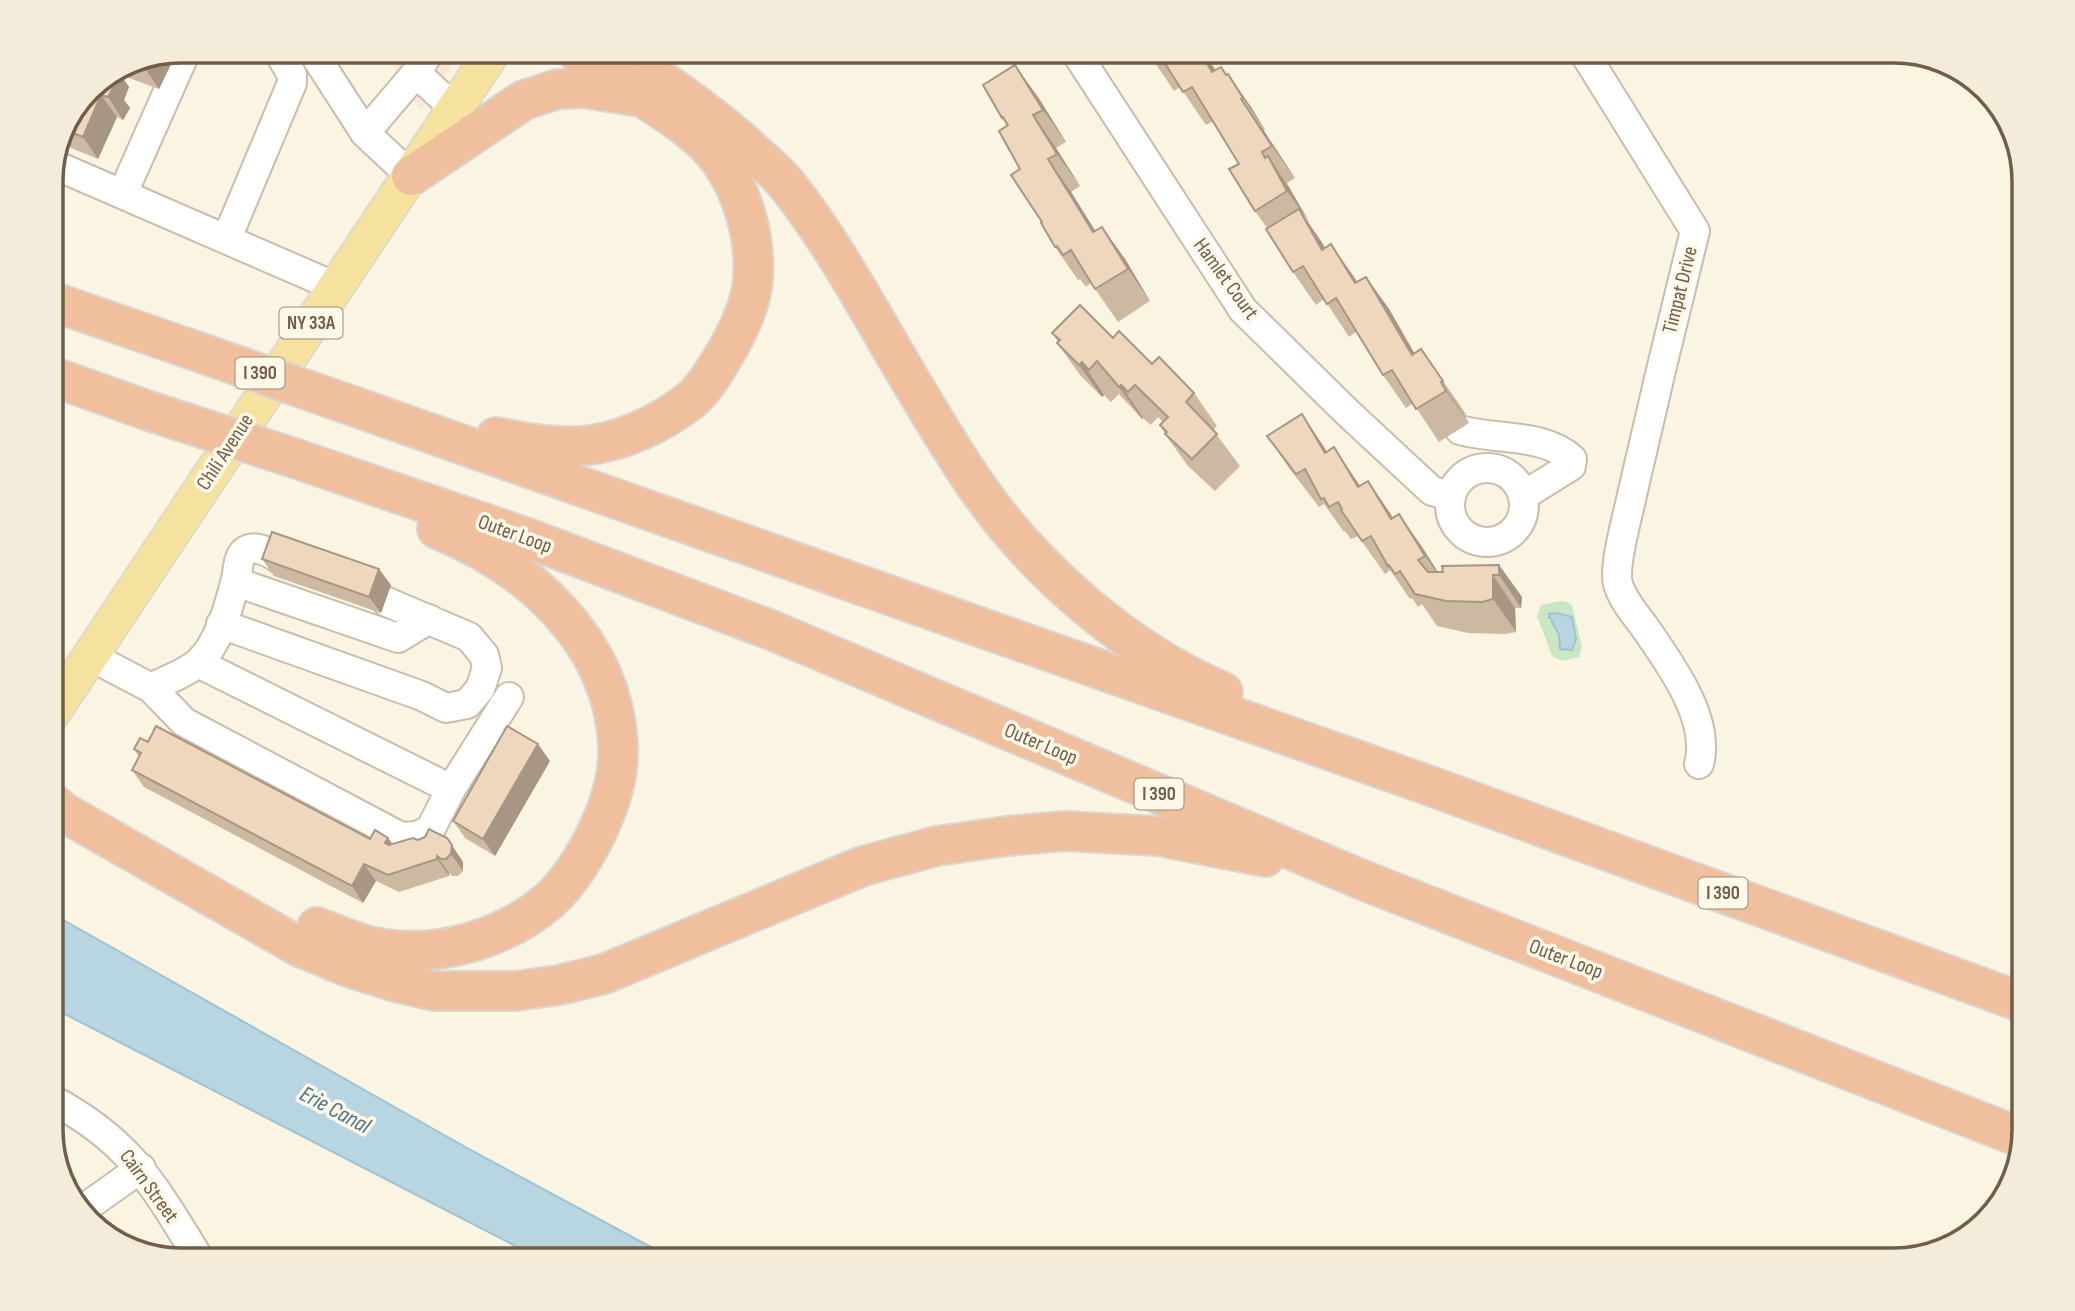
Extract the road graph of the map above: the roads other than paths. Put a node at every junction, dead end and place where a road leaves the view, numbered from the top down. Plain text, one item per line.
1 (181, 63) edge
2 (285, 63) edge
3 (320, 63) edge
4 (422, 63) edge
5 (424, 63) edge
6 (485, 63) edge
7 (593, 63) edge
8 (635, 63) edge
9 (1083, 63) edge
10 (1590, 63) edge
11 (146, 84) edge
12 (642, 97) junction
13 (455, 109) junction
14 (158, 115) junction
15 (365, 133) junction
16 (64, 169) edge
17 (411, 176) junction
18 (123, 193) junction
19 (228, 238) junction
20 (336, 287) junction
21 (63, 305) edge
22 (63, 380) edge
23 (1460, 430) dead end
24 (438, 437) junction
25 (294, 458) junction
26 (1451, 496) junction
27 (1523, 496) junction
28 (280, 559) edge
29 (236, 582) junction
30 (387, 602) dead end
31 (429, 618) junction
32 (221, 624) junction
33 (90, 656) junction
34 (198, 663) junction
35 (151, 688) junction
36 (63, 697) edge
37 (509, 697) dead end
38 (1699, 764) dead end
39 (1422, 783) junction
40 (63, 789) edge
41 (451, 789) junction
42 (63, 812) edge
43 (1365, 881) junction
44 (2012, 999) edge
45 (63, 1106) edge
46 (2012, 1134) edge
47 (141, 1168) junction
48 (90, 1205) edge
49 (192, 1248) edge

1 - 14 street
2 - 19 street
3 - 15 street
4 - 15 street
5 - 13 street
6 - 13 main road, Chili Avenue / NY 33A
7 - 12 highway
8 - 39 highway
9 - 26 street, Hamlet Court
10 - 38 street, Timpat Drive
11 - 14 street
12 - 17 highway
12 - 24 highway
13 - 17 main road, Chili Avenue / NY 33A
14 - 18 street
15 - 17 street
16 - 18 street
17 - 20 main road, Chili Avenue / NY 33A
18 - 19 street
19 - 20 street
20 - 33 main road, Chili Avenue / NY 33A
21 - 24 highway, I 390, bridge
22 - 25 highway, Outer Loop / I 390, bridge
23 - 27 street
24 - 39 highway, I 390
25 - 40 highway
25 - 43 highway, Outer Loop / I 390
26 - 27 street
26 - 27 street
28 - 29 street
29 - 31 street
29 - 32 street
30 - 31 street
31 - 32 street
32 - 34 street
33 - 35 street
33 - 36 main road, Chili Avenue / NY 33A
34 - 35 street
34 - 41 street
35 - 41 street
37 - 41 street
39 - 44 highway, I 390
42 - 43 highway
43 - 46 highway, Outer Loop / I 390
45 - 47 street, Cairn Street
47 - 48 street
47 - 49 street, Cairn Street

